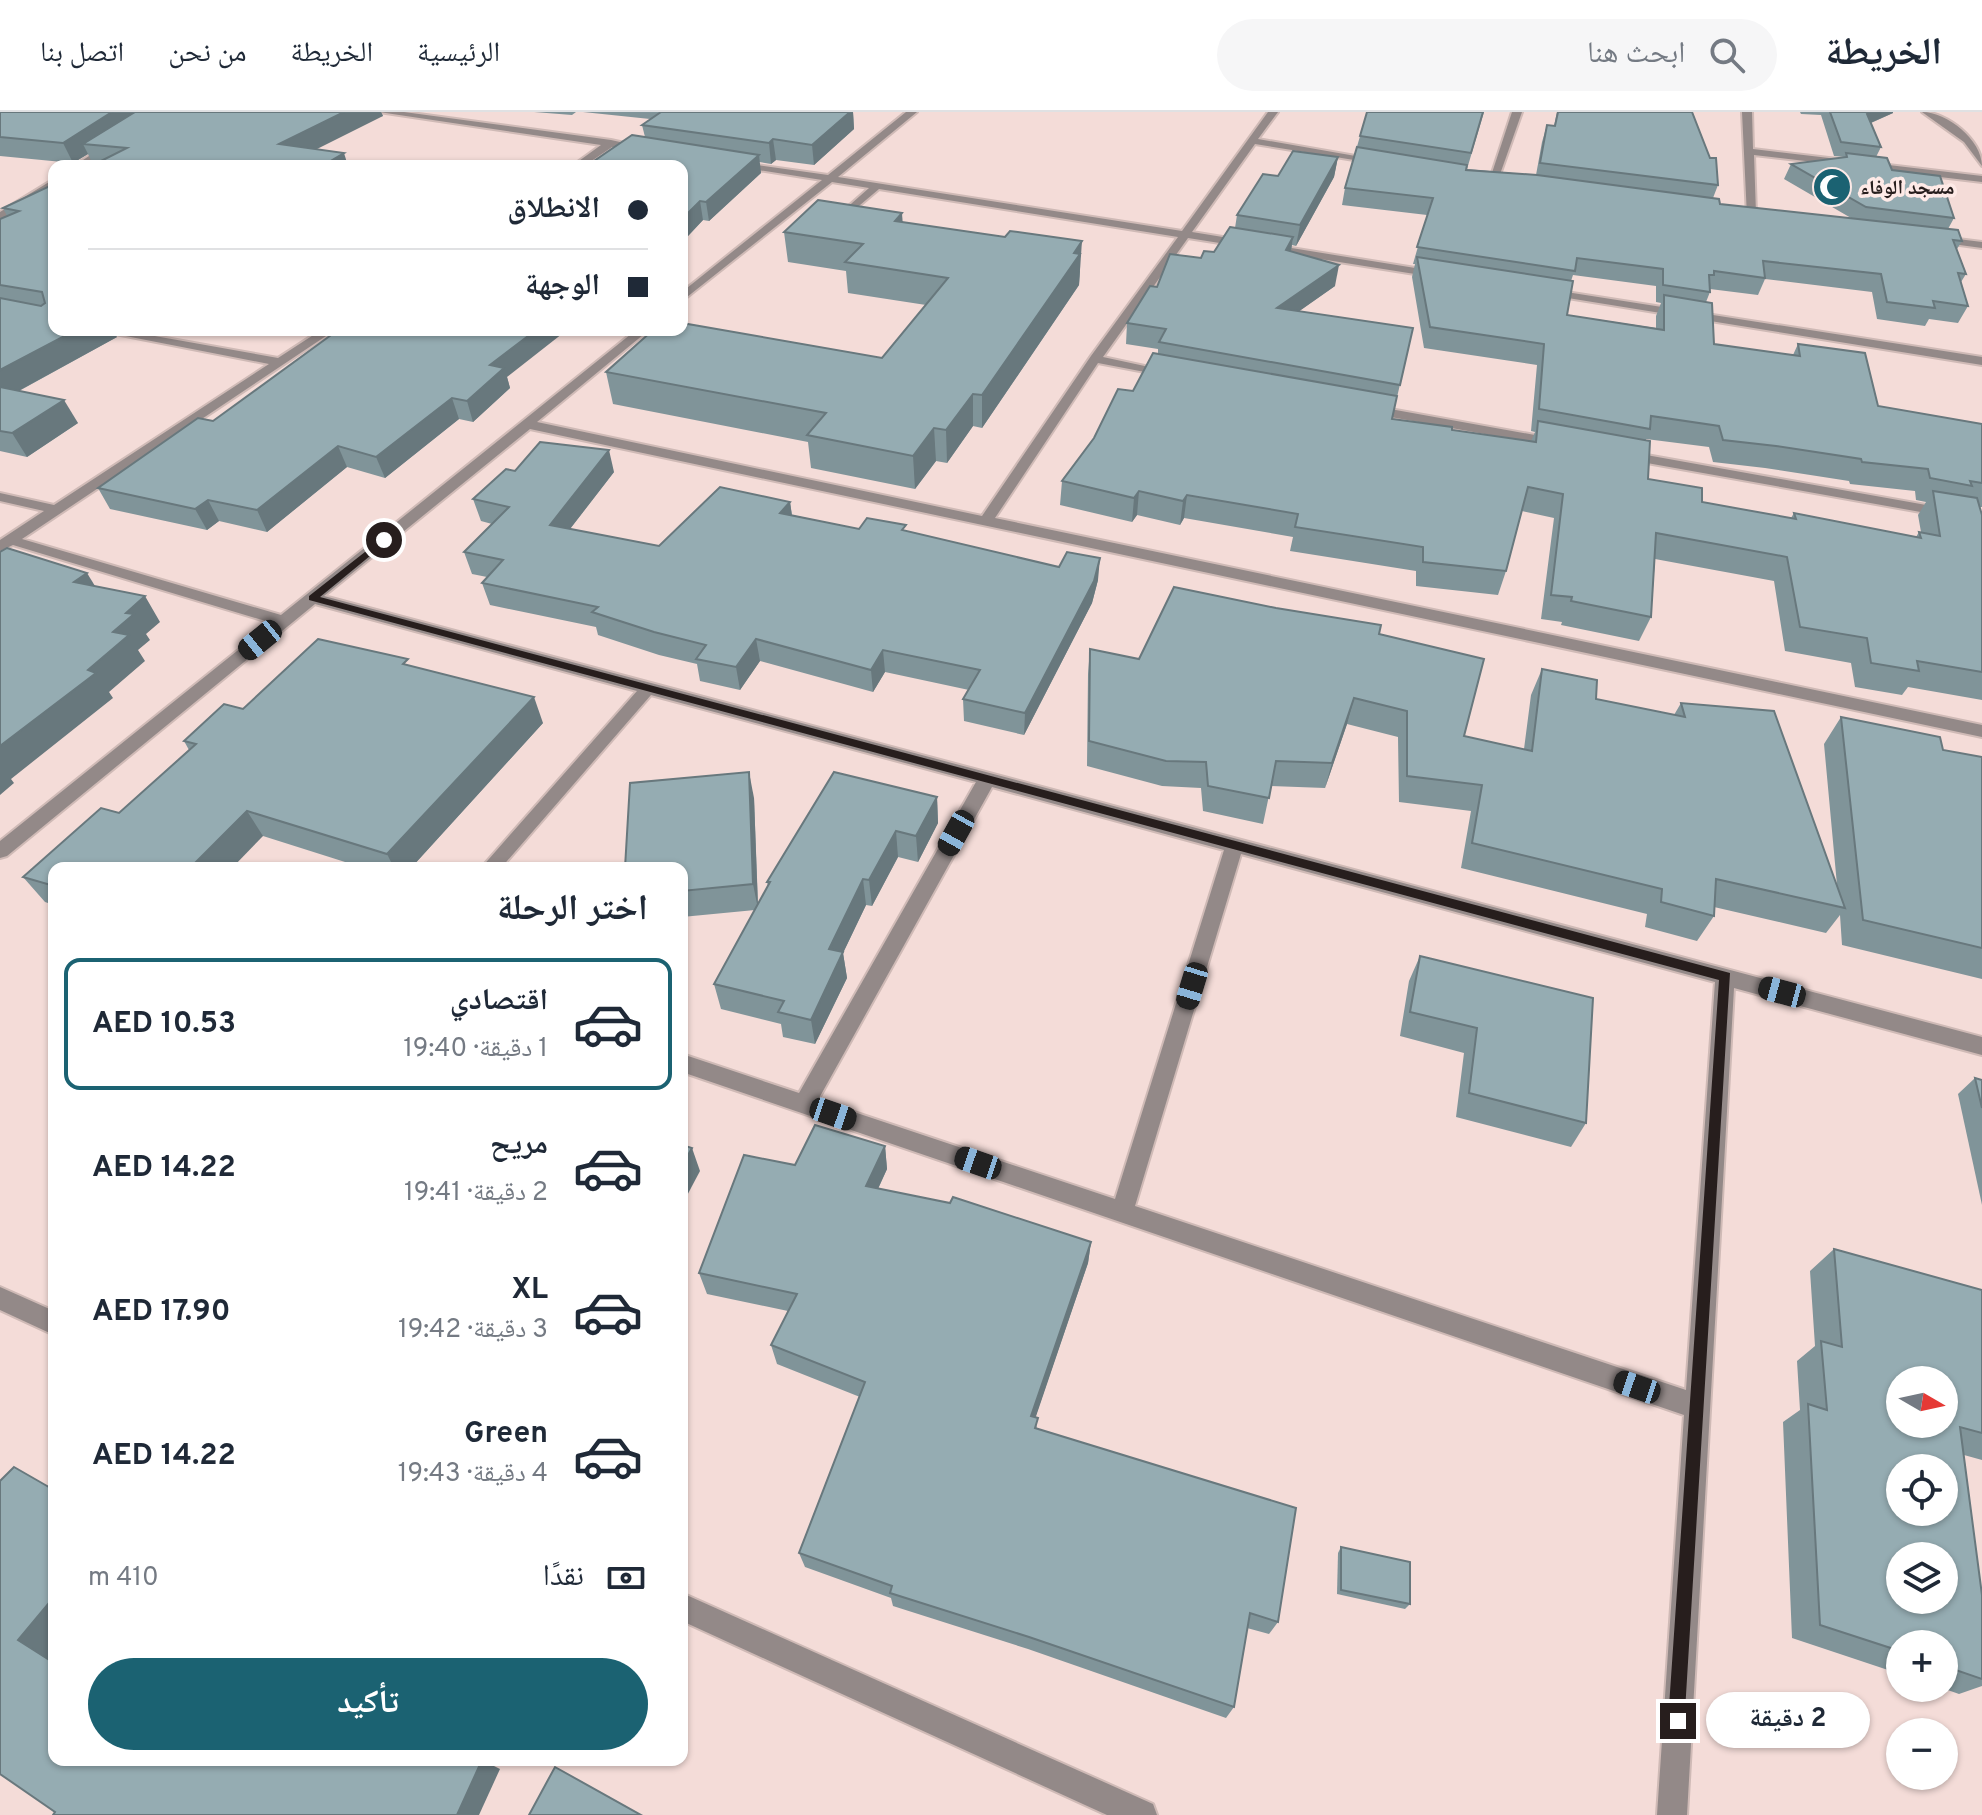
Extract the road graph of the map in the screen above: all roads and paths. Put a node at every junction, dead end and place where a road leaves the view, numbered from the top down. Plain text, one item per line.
1 (384, 112) edge
2 (912, 112) edge
3 (1273, 112) edge
4 (1517, 112) edge
5 (1747, 112) edge
6 (1927, 112) edge
7 (127, 135) edge
8 (1253, 141) junction
9 (611, 143) junction
10 (658, 151) edge
11 (1748, 151) junction
12 (88, 160) edge
13 (586, 160) edge
14 (720, 161) edge
15 (1388, 163) edge
16 (1982, 163) edge
17 (1478, 177) edge
18 (830, 178) junction
19 (1982, 179) edge
20 (1493, 180) junction
21 (1509, 182) edge
22 (48, 186) edge
23 (877, 186) junction
24 (1736, 212) edge
25 (847, 213) edge
26 (1751, 214) junction
27 (1766, 216) edge
28 (0, 217) edge
29 (1188, 235) junction
30 (1920, 237) edge
31 (1982, 245) edge
32 (1452, 277) edge
33 (1530, 289) edge
34 (688, 293) edge
35 (135, 336) edge
36 (320, 336) edge
37 (636, 336) edge
38 (1095, 359) junction
39 (1982, 361) edge
40 (280, 362) junction
41 (1189, 376) edge
42 (1360, 407) edge
43 (527, 424) junction
44 (1578, 446) edge
45 (1609, 452) edge
46 (0, 497) edge
47 (57, 510) junction
48 (1982, 519) edge
49 (986, 521) junction
50 (6, 544) edge
51 (312, 598) junction
52 (283, 621) junction
53 (648, 688) junction
54 (1982, 731) edge
55 (987, 779) junction
56 (1235, 845) junction
57 (0, 851) edge
58 (495, 862) edge
59 (1725, 977) junction
60 (1982, 1046) edge
61 (688, 1065) edge
62 (804, 1104) junction
63 (1122, 1212) junction
64 (0, 1298) edge
65 (48, 1320) edge
66 (1698, 1407) junction
67 (688, 1610) edge
68 (1142, 1815) edge
69 (1672, 1815) edge

1 - 9 street
2 - 18 street
3 - 8 street
4 - 20 street
5 - 11 street
6 - 16 street
7 - 12 street
8 - 15 street
8 - 29 street
9 - 10 street
9 - 13 street
11 - 19 street
11 - 26 street
14 - 18 street
17 - 20 street
18 - 23 street
18 - 34 street
20 - 21 street
22 - 28 street
23 - 25 street
23 - 29 street
24 - 26 street
26 - 27 street
29 - 32 street
29 - 38 street
30 - 31 street
33 - 39 street
35 - 40 street
36 - 40 street
37 - 43 street
38 - 41 street
38 - 49 street
40 - 47 street
42 - 44 street
43 - 49 street
43 - 51 street
45 - 48 street
46 - 47 street
47 - 50 street
49 - 54 street
50 - 52 street
51 - 52 street
51 - 53 street
52 - 57 street
53 - 55 street
53 - 58 street
55 - 56 street
55 - 62 street
56 - 59 street
56 - 63 street
59 - 60 street
59 - 66 street
61 - 62 street
62 - 63 street
63 - 66 street
64 - 65 street
66 - 69 street
67 - 68 street

